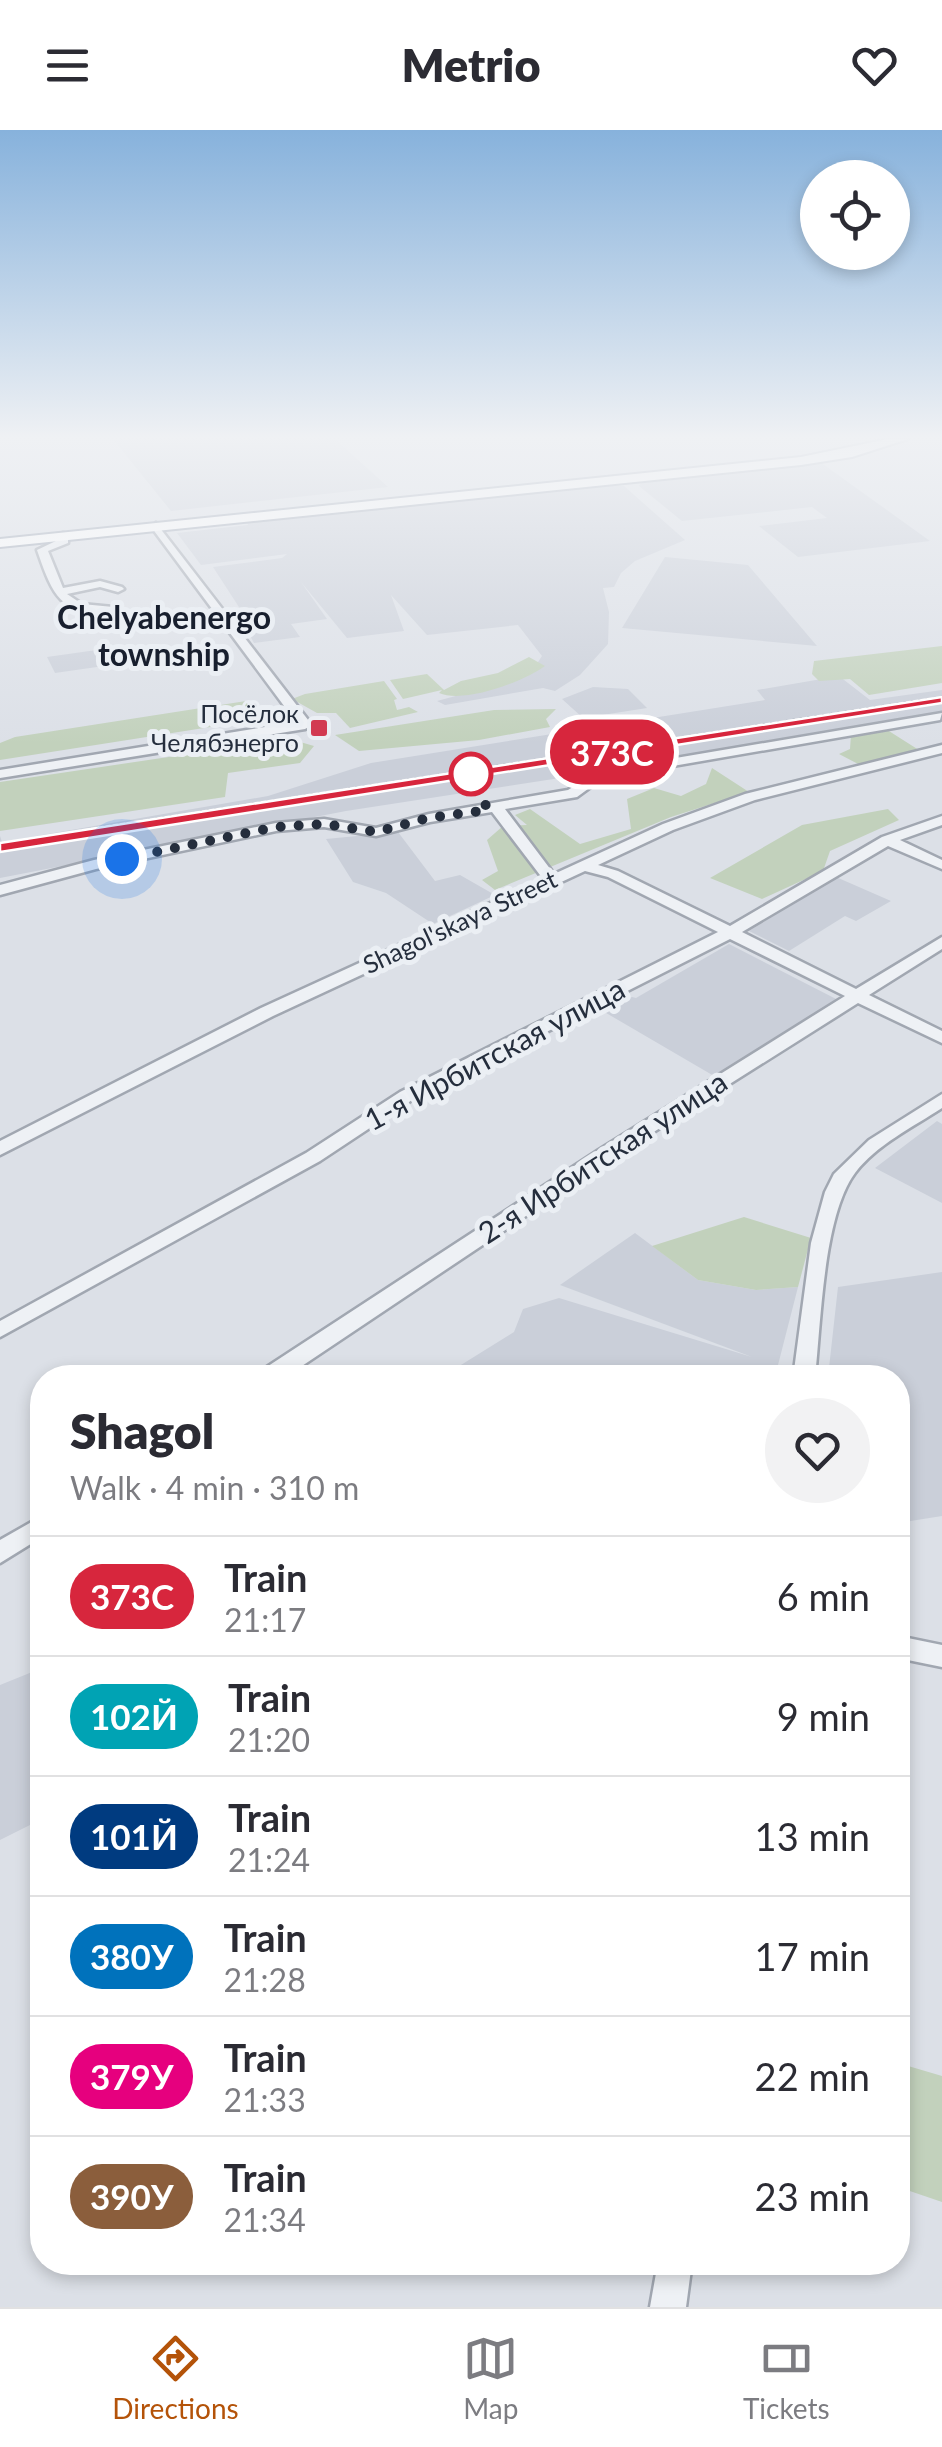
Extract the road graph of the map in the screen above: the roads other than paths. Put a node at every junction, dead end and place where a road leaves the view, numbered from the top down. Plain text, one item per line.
1 (64, 541) edge
2 (167, 541) edge
3 (118, 588) dead end
4 (58, 592) junction
5 (109, 610) dead end
6 (940, 716) edge
7 (942, 749) edge
8 (0, 774) edge
9 (496, 808) junction
10 (942, 820) edge
11 (887, 840) junction
12 (940, 865) edge
13 (588, 867) junction
14 (551, 880) junction
15 (0, 890) edge
16 (729, 932) junction
17 (942, 942) edge
18 (860, 994) junction
19 (942, 1038) edge
20 (942, 1100) edge
21 (0, 1150) edge
22 (0, 1330) edge
23 (286, 1365) edge
24 (806, 1365) edge
25 (30, 1533) edge
26 (0, 1553) edge
27 (910, 1649) edge
28 (942, 1656) edge
29 (673, 2275) edge
30 (668, 2307) edge

1 - 4 street
2 - 8 street
3 - 4 street
4 - 5 street
6 - 9 street
7 - 13 street, Shagol'skaya Street
9 - 14 street
9 - 15 street
10 - 11 street, 1-я Ирбитская улица
11 - 12 street
11 - 16 street, 1-я Ирбитская улица
13 - 14 street, Shagol'skaya Street
13 - 16 street
14 - 21 street, Shagol'skaya Street
16 - 18 street
16 - 22 street, 1-я Ирбитская улица
17 - 18 street, 2-я Ирбитская улица
18 - 19 street
18 - 23 street, 2-я Ирбитская улица
20 - 24 street
25 - 26 street
27 - 28 street
29 - 30 street

